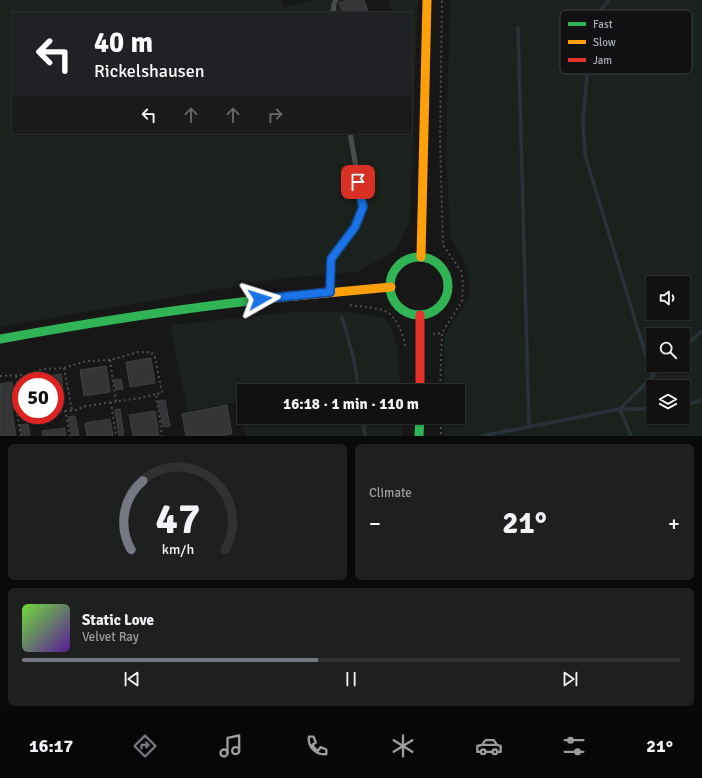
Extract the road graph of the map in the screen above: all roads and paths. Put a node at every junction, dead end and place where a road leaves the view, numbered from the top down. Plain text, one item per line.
1 (336, 0) edge
2 (427, 0) edge
3 (442, 0) edge
4 (333, 12) edge
5 (350, 134) edge
6 (421, 257) junction
7 (390, 287) junction
8 (330, 292) junction
9 (348, 305) dead end
10 (420, 315) junction
11 (0, 339) edge
12 (406, 353) dead end
13 (110, 360) junction
14 (64, 368) junction
15 (34, 372) edge
16 (0, 376) edge
17 (12, 376) edge
18 (420, 384) edge
19 (440, 384) edge
20 (156, 394) junction
21 (111, 402) junction
22 (116, 402) junction
23 (65, 410) joint
24 (72, 410) junction
25 (19, 424) edge
26 (420, 424) edge
27 (441, 424) edge
28 (21, 436) edge
29 (70, 436) edge
30 (116, 436) edge
31 (162, 436) edge
32 (420, 436) edge
33 (441, 436) edge

1 - 4 lane
2 - 6 main road
3 - 19 path
5 - 8 lane
6 - 7 main road
6 - 10 main road
7 - 8 main road
7 - 10 main road
8 - 11 main road
9 - 12 path
10 - 18 main road
13 - 14 path
13 - 20 path
13 - 22 path
14 - 15 path
14 - 24 path
16 - 17 path
20 - 22 path
20 - 31 path
21 - 22 path
21 - 24 path
21 - 30 path
23 - 24 path
23 - 29 path
25 - 28 path
26 - 32 main road
27 - 33 path

